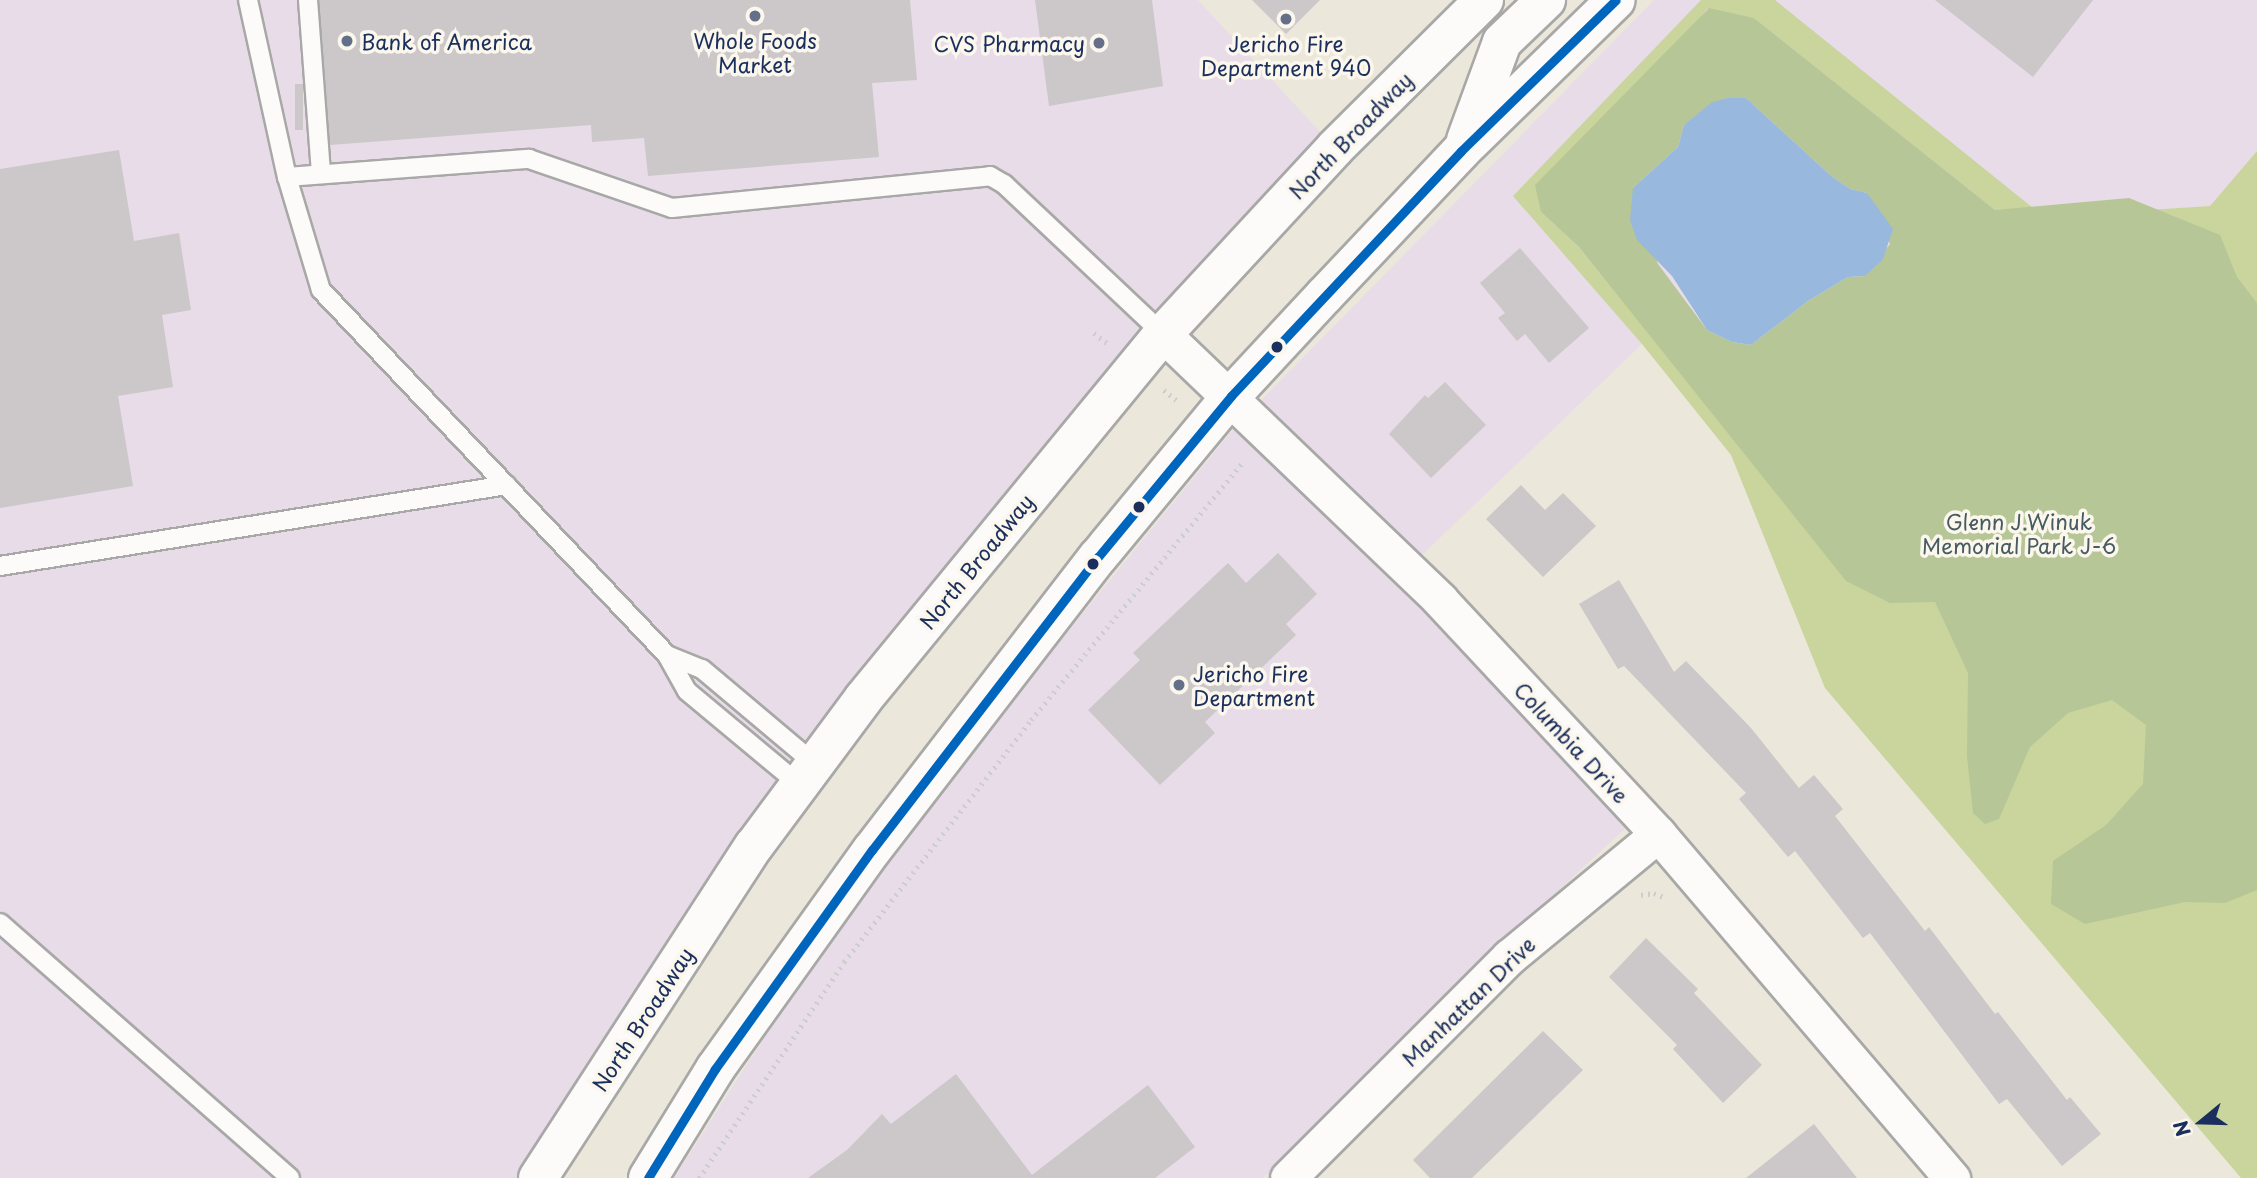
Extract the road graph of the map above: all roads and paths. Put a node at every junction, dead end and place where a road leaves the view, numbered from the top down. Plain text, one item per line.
1 (248, 0) edge
2 (308, 0) edge
3 (1484, 0) edge
4 (1546, 0) edge
5 (1615, 0) edge
6 (1461, 151) junction
7 (321, 174) junction
8 (287, 177) junction
9 (1094, 333) dead end
10 (1163, 334) junction
11 (1136, 367) junction
12 (1231, 396) junction
13 (1207, 426) junction
14 (507, 485) junction
15 (0, 566) edge
16 (667, 655) junction
17 (808, 775) junction
18 (1658, 834) junction
19 (0, 923) edge
20 (290, 1178) edge
21 (538, 1178) edge
22 (648, 1178) edge
23 (699, 1178) edge
24 (1288, 1178) edge
25 (1952, 1178) edge

1 - 8 lane
2 - 7 lane
3 - 10 main road, North Broadway
4 - 6 main road
5 - 6 main road
6 - 12 main road
7 - 8 lane
7 - 10 lane
8 - 14 lane
9 - 11 path
10 - 11 main road, North Broadway
10 - 12 street, Columbia Drive
11 - 13 path
11 - 17 main road, North Broadway
12 - 13 main road
12 - 18 street, Columbia Drive
13 - 22 main road
13 - 23 path
14 - 15 lane
14 - 16 lane
16 - 17 lane
16 - 17 lane
17 - 21 main road, North Broadway
18 - 24 street, Manhattan Drive
18 - 25 street, Columbia Drive
19 - 20 lane

